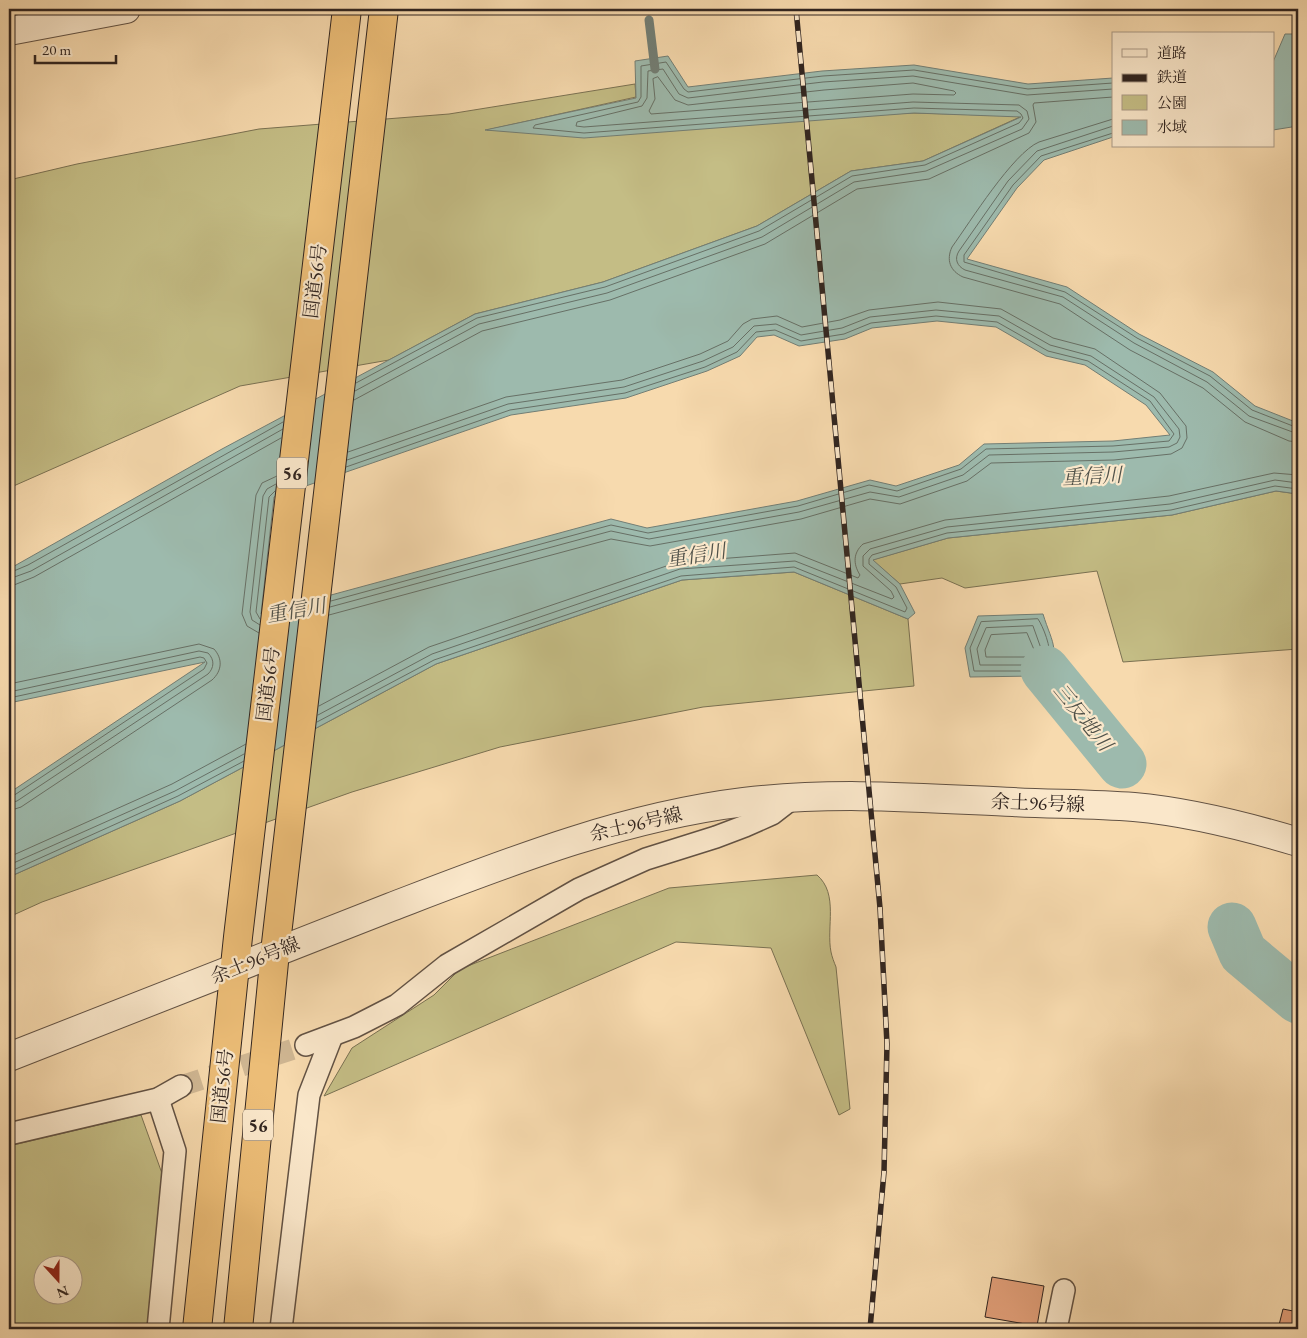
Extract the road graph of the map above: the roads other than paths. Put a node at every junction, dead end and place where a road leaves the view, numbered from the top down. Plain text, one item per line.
1 (126, 9) edge
2 (347, 9) edge
3 (384, 9) edge
4 (9, 31) edge
5 (794, 797) junction
6 (1298, 842) edge
7 (275, 952) junction
8 (234, 968) junction
9 (332, 1036) junction
10 (306, 1045) tunnel mouth
11 (9, 1057) edge
12 (181, 1086) tunnel mouth
13 (158, 1099) junction
14 (9, 1134) edge
15 (1064, 1290) dead end
16 (158, 1329) edge
17 (197, 1329) edge
18 (238, 1329) edge
19 (281, 1329) edge
20 (1056, 1329) edge

1 - 4 street
2 - 8 highway, 国道56号 / 56
3 - 7 highway, 国道56号 / 56
5 - 6 street, 余土96号線
5 - 7 street, 余土96号線
5 - 9 street
7 - 8 street, 余土96号線
7 - 18 highway, 国道56号 / 56
8 - 11 street, 余土96号線
8 - 17 highway, 国道56号 / 56
9 - 10 street
9 - 19 street
12 - 13 street
13 - 14 street
13 - 16 street
15 - 20 street

